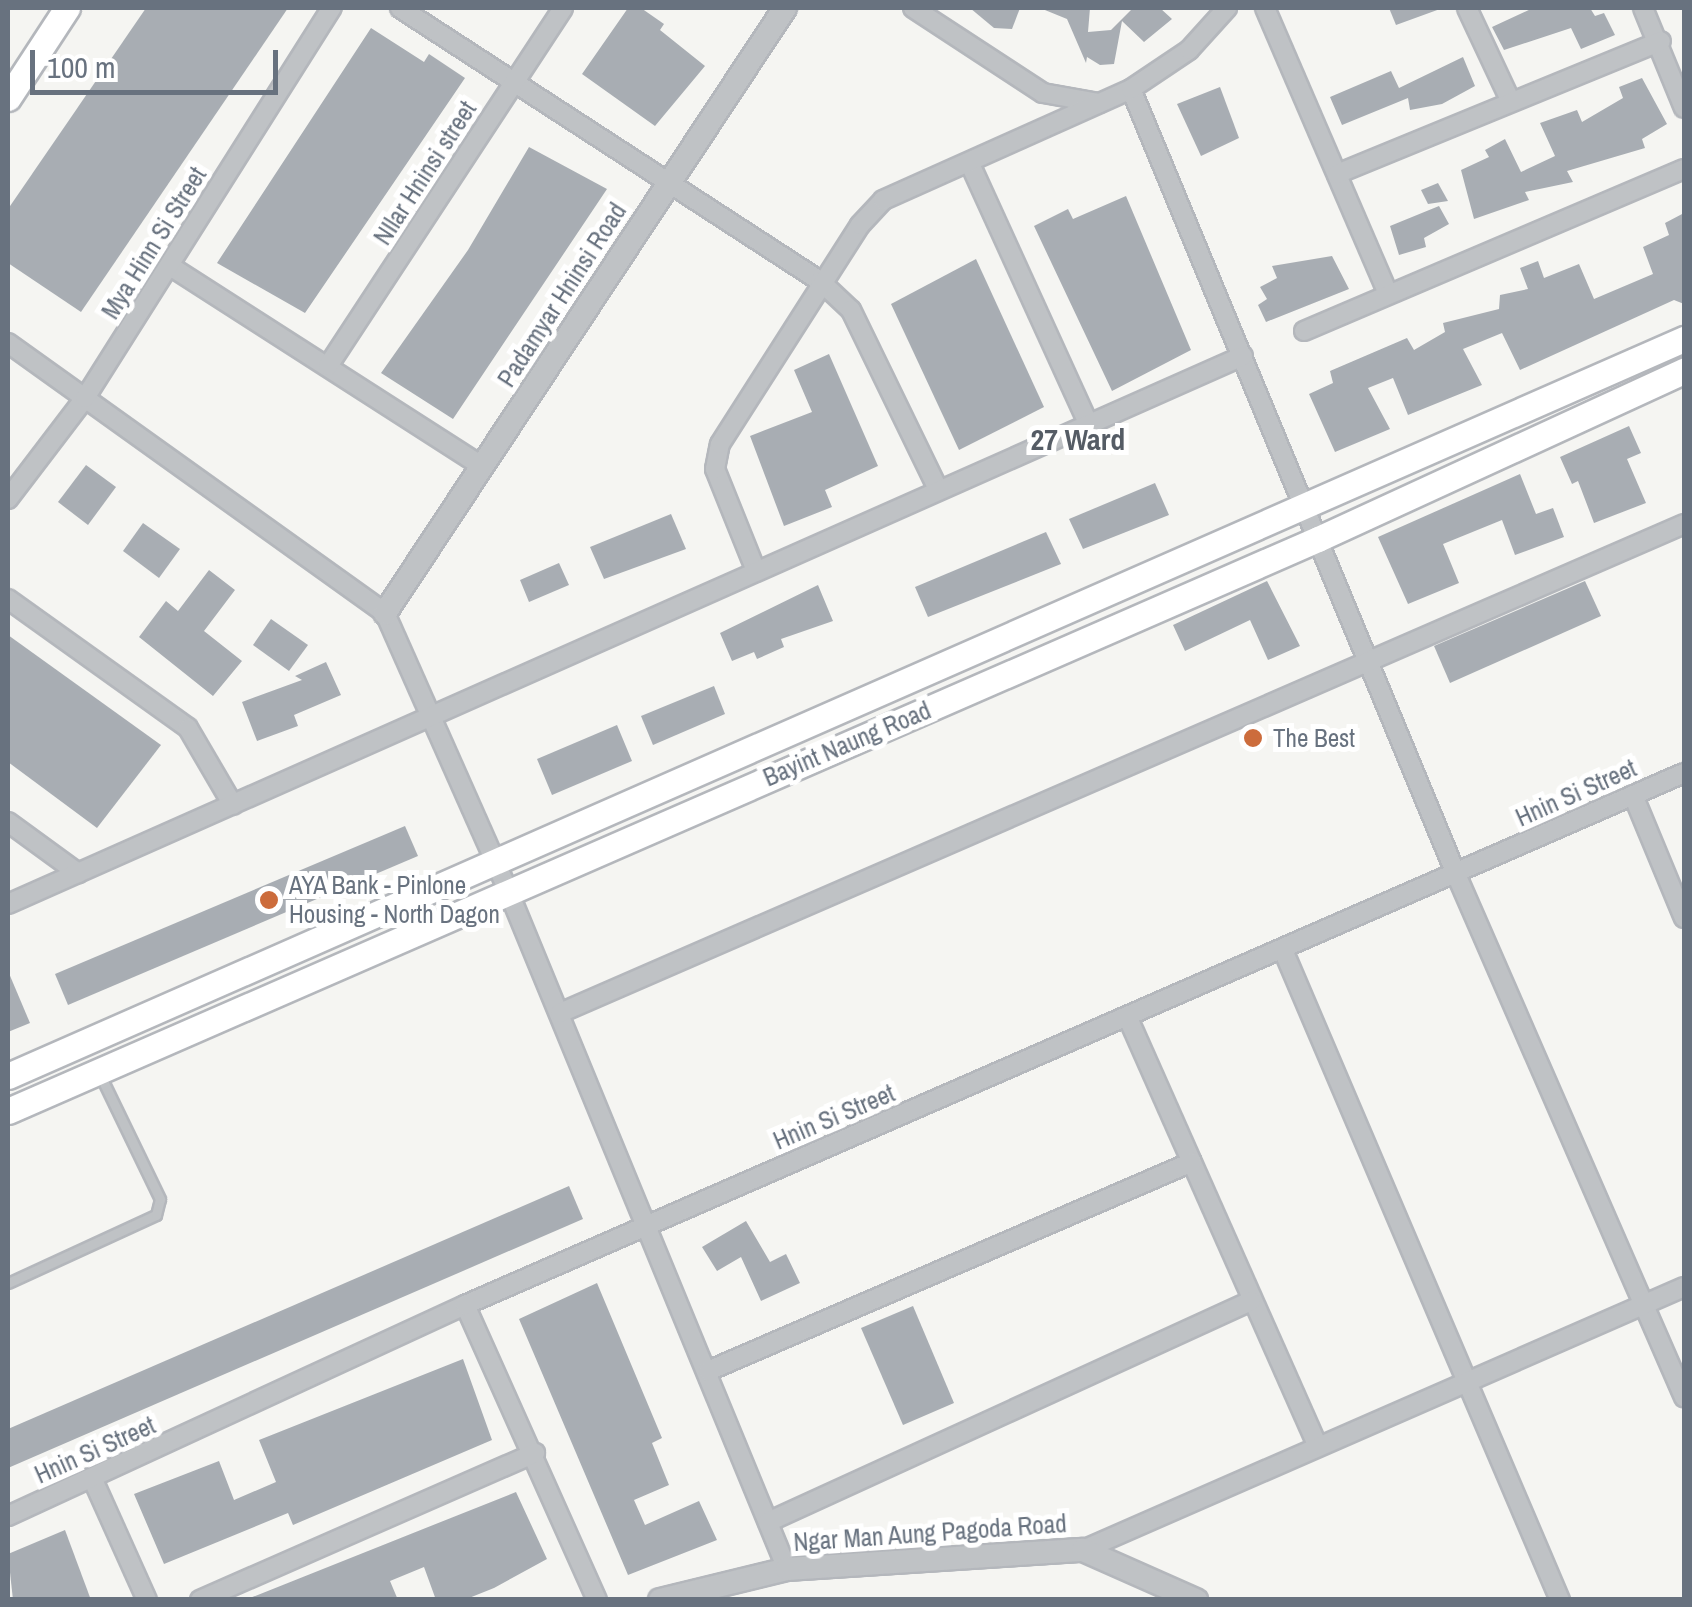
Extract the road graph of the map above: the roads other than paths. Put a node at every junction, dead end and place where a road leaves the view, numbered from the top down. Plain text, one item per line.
1 (67, 8) edge
2 (332, 8) edge
3 (400, 8) edge
4 (563, 8) edge
5 (785, 8) edge
6 (912, 8) edge
7 (1227, 8) edge
8 (1265, 8) edge
9 (1467, 8) edge
10 (1643, 8) edge
11 (1661, 41) junction
12 (515, 82) junction
13 (1131, 89) junction
14 (8, 98) edge
15 (1510, 100) junction
16 (1100, 103) junction
17 (1684, 108) edge
18 (970, 164) junction
19 (1684, 169) edge
20 (1337, 174) junction
21 (670, 182) junction
22 (170, 266) junction
23 (820, 281) junction
24 (1388, 294) junction
25 (1304, 331) dead end
26 (1684, 339) edge
27 (8, 342) edge
28 (1242, 356) junction
29 (328, 366) junction
30 (1684, 371) edge
31 (85, 398) junction
32 (1088, 423) junction
33 (482, 466) junction
34 (938, 488) junction
35 (8, 499) edge
36 (1304, 506) junction
37 (1684, 524) edge
38 (1318, 539) junction
39 (756, 571) junction
40 (8, 599) edge
41 (385, 613) junction
42 (1371, 660) junction
43 (946, 662) junction
44 (959, 696) junction
45 (432, 716) junction
46 (1684, 773) edge
47 (1633, 795) junction
48 (233, 804) junction
49 (8, 822) edge
50 (494, 860) junction
51 (78, 873) junction
52 (1456, 874) junction
53 (507, 888) junction
54 (8, 904) edge
55 (1684, 918) edge
56 (1283, 950) junction
57 (560, 1013) junction
58 (1128, 1018) junction
59 (98, 1070) junction
60 (8, 1076) edge
61 (8, 1111) edge
62 (1192, 1162) junction
63 (644, 1227) junction
64 (8, 1283) edge
65 (1684, 1287) edge
66 (1251, 1302) junction
67 (465, 1305) junction
68 (1646, 1305) junction
69 (708, 1371) junction
70 (1468, 1381) junction
71 (1684, 1396) edge
72 (1318, 1446) junction
73 (535, 1453) junction
74 (93, 1480) junction
75 (8, 1516) edge
76 (768, 1522) junction
77 (1083, 1550) junction
78 (787, 1569) junction
79 (146, 1600) edge
80 (200, 1600) edge
81 (597, 1600) edge
82 (660, 1600) edge
83 (1196, 1600) edge
84 (1560, 1600) edge

1 - 14 main road
2 - 22 street, Mya Hinn Si Street
3 - 12 street
4 - 12 street, NIlar Hninsi street
5 - 21 street, Padamyar Hninsi Road
6 - 16 street
7 - 13 street
8 - 20 street
9 - 15 street
10 - 11 street
11 - 15 street
11 - 17 street
12 - 21 street
12 - 29 street, NIlar Hninsi street
13 - 16 street
13 - 28 street
15 - 20 street
16 - 18 street
18 - 23 street
18 - 32 street
19 - 24 street
20 - 24 street
21 - 23 street
21 - 33 street, Padamyar Hninsi Road
22 - 29 street
22 - 31 street, Mya Hinn Si Street
23 - 34 street
23 - 39 street
24 - 25 street
26 - 36 main road, Bayint Naung Road
27 - 31 street
28 - 32 street
28 - 36 street
29 - 33 street
30 - 38 main road, Bayint Naung Road
31 - 35 street, Mya Hinn Si Street
31 - 41 street
32 - 34 street
33 - 41 street, Padamyar Hninsi Road
34 - 39 street
36 - 38 street
36 - 43 main road, Bayint Naung Road
37 - 42 street
38 - 42 street
38 - 44 main road, Bayint Naung Road
39 - 45 street
40 - 48 street
41 - 45 street
42 - 52 street
42 - 57 street
43 - 44 main road
43 - 50 main road, Bayint Naung Road
44 - 53 main road, Bayint Naung Road
45 - 48 street
45 - 50 street
46 - 47 street, Hnin Si Street
47 - 52 street, Hnin Si Street
47 - 55 street
48 - 51 street
49 - 51 street
50 - 53 street
50 - 60 main road, Bayint Naung Road
51 - 54 street
52 - 56 street, Hnin Si Street
52 - 68 street
53 - 57 street
53 - 59 main road, Bayint Naung Road
56 - 58 street, Hnin Si Street
56 - 70 street
57 - 63 street
58 - 62 street
58 - 63 street, Hnin Si Street
59 - 61 main road, Bayint Naung Road
59 - 64 lane
62 - 66 street
62 - 69 street
63 - 67 street, Hnin Si Street
63 - 69 street
65 - 68 street
66 - 72 street
66 - 76 street
67 - 73 street
67 - 74 street, Hnin Si Street
68 - 70 street
68 - 71 street
69 - 76 street
70 - 72 street
70 - 84 street
72 - 77 street
73 - 80 street
73 - 81 street
74 - 75 street, Hnin Si Street
74 - 79 street
76 - 78 street
77 - 78 street, Ngar Man Aung Pagoda Road
77 - 83 street, Ngar Man Aung Pagoda Road
78 - 82 street, Ngar Man Aung Pagoda Road

